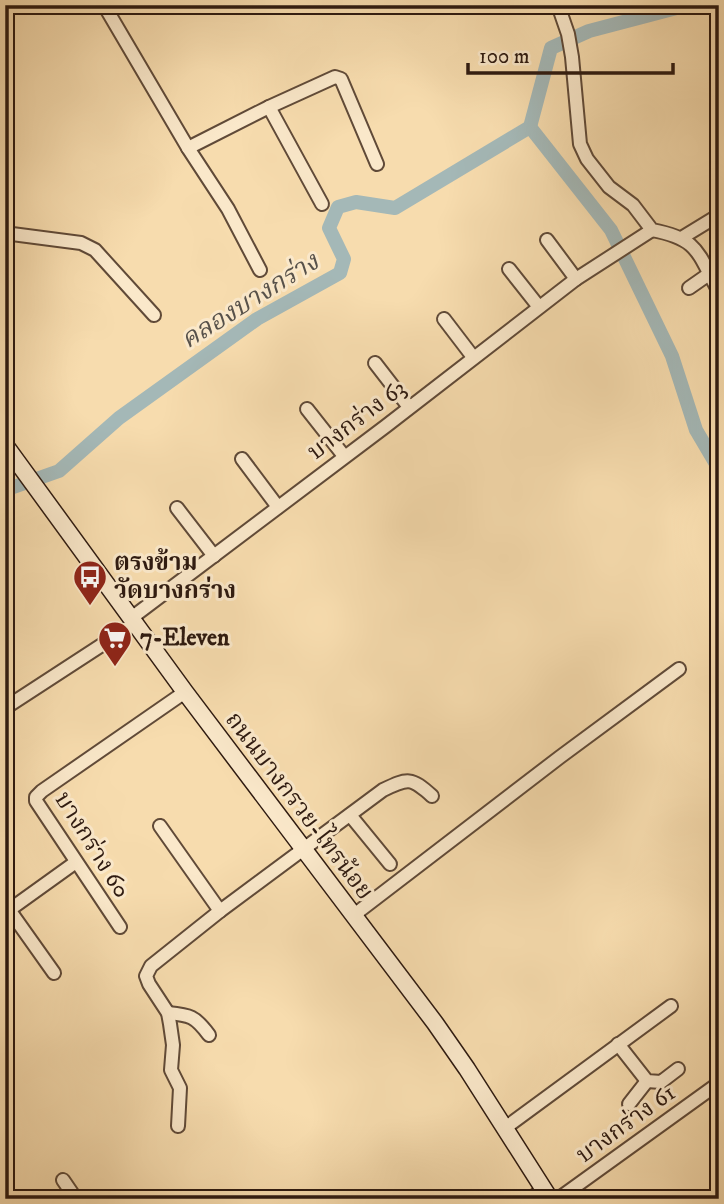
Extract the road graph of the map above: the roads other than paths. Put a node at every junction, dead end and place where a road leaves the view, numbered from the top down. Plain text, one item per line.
1 (104, 5) edge
2 (558, 5) edge
3 (269, 107) junction
4 (188, 148) junction
5 (377, 164) dead end
6 (322, 204) dead end
7 (719, 215) edge
8 (652, 230) junction
9 (5, 235) edge
10 (683, 237) junction
11 (547, 240) dead end
12 (509, 269) dead end
13 (260, 270) dead end
14 (709, 274) junction
15 (576, 279) junction
16 (689, 288) dead end
17 (719, 292) edge
18 (539, 307) junction
19 (154, 315) dead end
20 (444, 319) dead end
21 (473, 357) junction
22 (375, 363) dead end
23 (409, 407) junction
24 (307, 408) dead end
25 (5, 445) edge
26 (344, 456) junction
27 (242, 459) dead end
28 (278, 507) junction
29 (177, 508) dead end
30 (214, 556) junction
31 (132, 621) junction
32 (679, 669) dead end
33 (184, 692) junction
34 (5, 708) edge
35 (432, 796) dead end
36 (350, 815) junction
37 (160, 826) dead end
38 (304, 849) junction
39 (76, 862) junction
40 (390, 864) dead end
41 (7, 909) edge
42 (220, 911) junction
43 (354, 915) junction
44 (120, 928) dead end
45 (54, 973) dead end
46 (671, 1006) dead end
47 (168, 1013) junction
48 (209, 1035) dead end
49 (618, 1044) junction
50 (678, 1069) dead end
51 (647, 1081) junction
52 (719, 1083) edge
53 (629, 1104) dead end
54 (178, 1126) dead end
55 (505, 1128) junction
56 (63, 1180) dead end
57 (541, 1195) edge
58 (76, 1199) edge
59 (558, 1199) edge

1 - 4 street
2 - 8 street
3 - 4 street
3 - 5 street
3 - 6 street
4 - 13 street
7 - 10 street
8 - 10 street
8 - 15 street, บางกร่าง 63
9 - 19 street
10 - 14 street
11 - 15 street
12 - 18 street
14 - 16 street
14 - 17 street
15 - 18 street, บางกร่าง 63
18 - 21 street, บางกร่าง 63
20 - 21 street
21 - 23 street, บางกร่าง 63
22 - 23 street
23 - 26 street, บางกร่าง 63
24 - 26 street
25 - 31 main road, ถนนบางกรวย-ไทรน้อย
26 - 28 street, บางกร่าง 63
27 - 28 street
28 - 30 street, บางกร่าง 63
29 - 30 street
30 - 31 street, บางกร่าง 63
31 - 33 main road, ถนนบางกรวย-ไทรน้อย
31 - 34 street, บางกร่าง 63
32 - 43 street
33 - 38 main road, ถนนบางกรวย-ไทรน้อย
33 - 39 street, บางกร่าง 60
35 - 36 street
36 - 38 street
36 - 40 street
37 - 42 street
38 - 42 street
38 - 43 main road, ถนนบางกรวย-ไทรน้อย
39 - 41 street
39 - 44 street, บางกร่าง 60
41 - 45 street
42 - 47 street
43 - 55 main road, ถนนบางกรวย-ไทรน้อย
46 - 49 street
47 - 48 street
47 - 54 street
49 - 51 street
49 - 55 street
50 - 51 street
51 - 53 street
52 - 59 street, บางกร่าง 61
55 - 57 main road, ถนนบางกรวย-ไทรน้อย
56 - 58 street

